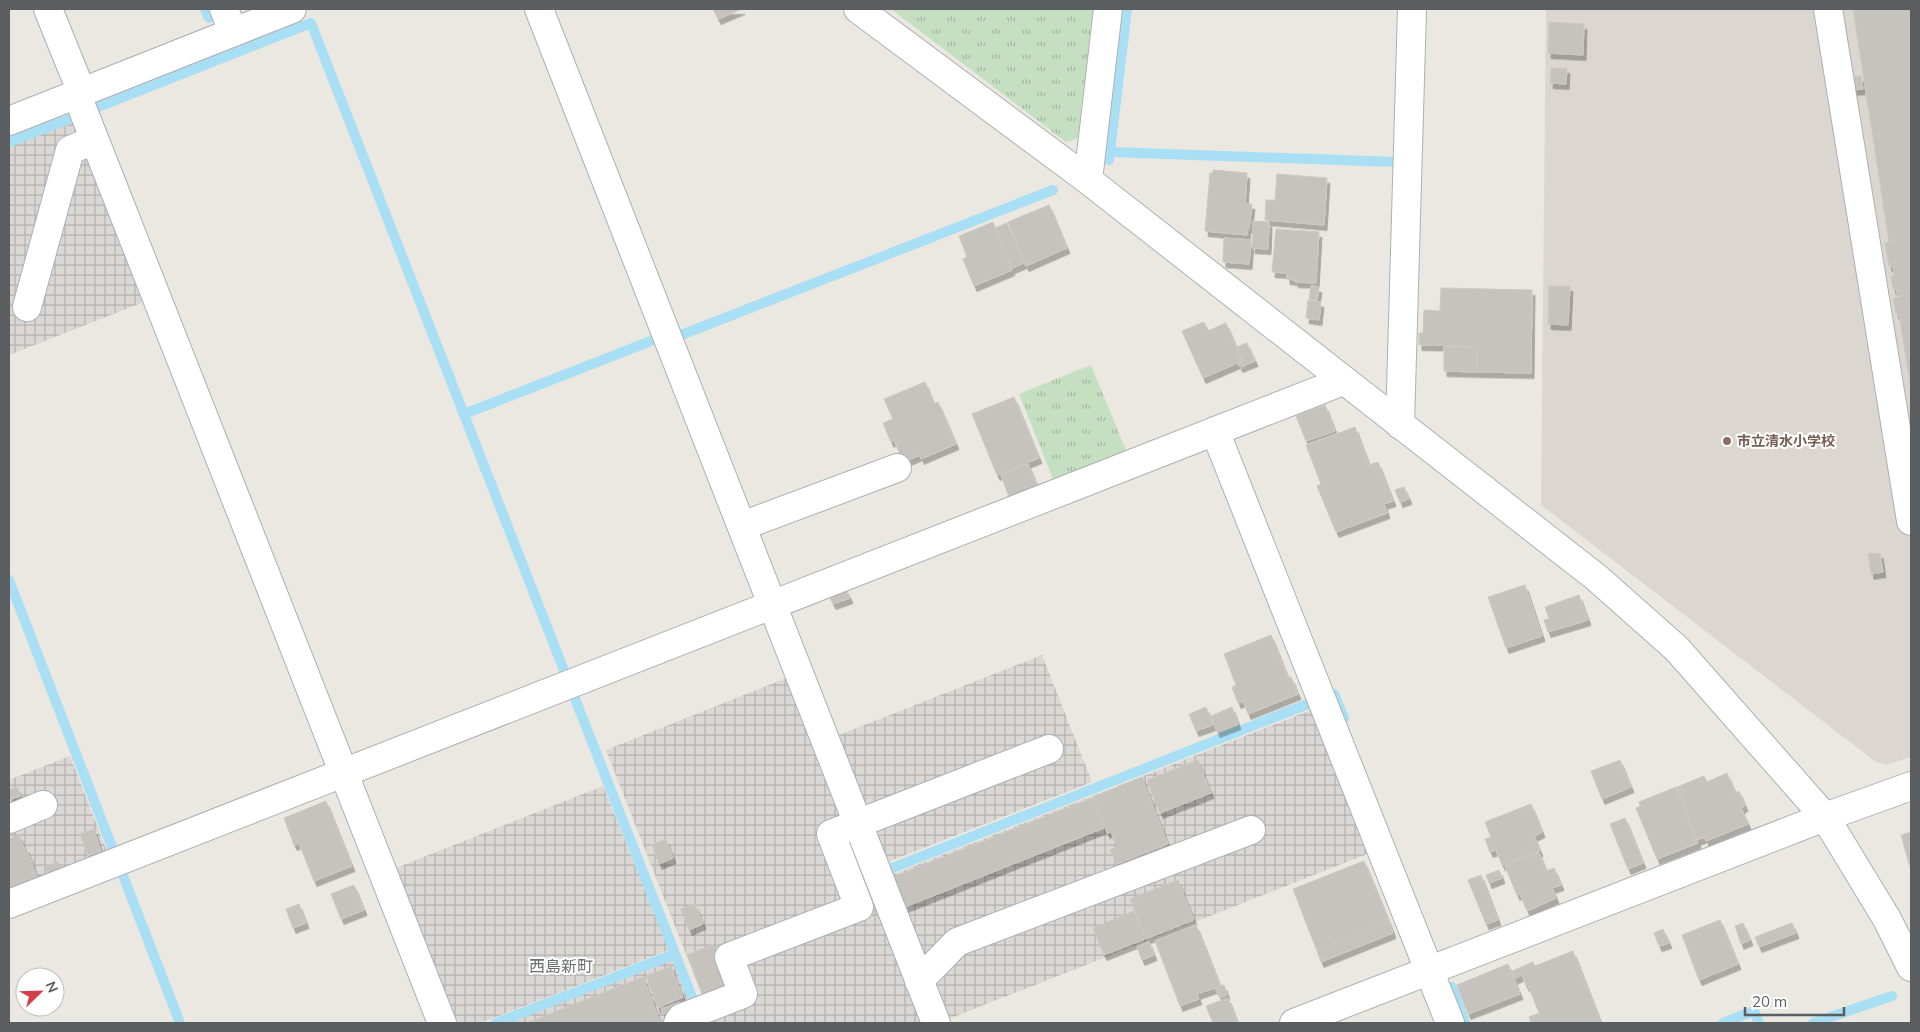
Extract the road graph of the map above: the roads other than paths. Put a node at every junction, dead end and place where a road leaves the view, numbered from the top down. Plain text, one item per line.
1 (48, 9) edge
2 (292, 9) edge
3 (539, 9) edge
4 (858, 9) edge
5 (1108, 9) edge
6 (1412, 9) edge
7 (1828, 9) edge
8 (228, 21) edge
9 (79, 94) junction
10 (9, 121) edge
11 (94, 140) junction
12 (1088, 180) junction
13 (27, 307) dead end
14 (1344, 381) junction
15 (1400, 425) junction
16 (1215, 431) junction
17 (897, 468) dead end
18 (1911, 521) edge
19 (742, 526) junction
20 (772, 605) junction
21 (1049, 750) dead end
22 (344, 773) junction
23 (1911, 786) edge
24 (43, 806) dead end
25 (1825, 816) junction
26 (9, 819) edge
27 (858, 823) junction
28 (1252, 830) dead end
29 (9, 904) edge
30 (1911, 967) edge
31 (1430, 970) junction
32 (920, 981) junction
33 (442, 1023) edge
34 (678, 1023) edge
35 (936, 1023) edge
36 (1294, 1023) edge
37 (1450, 1023) edge

1 - 9 street
2 - 8 street
3 - 19 street
4 - 12 street
5 - 12 street
6 - 15 street
7 - 18 street
8 - 9 street
9 - 10 street
9 - 11 street
11 - 13 street
11 - 22 street
12 - 14 street
14 - 15 street
14 - 16 street
15 - 25 street
16 - 20 street
16 - 31 street
17 - 19 street
19 - 20 street
20 - 22 street
20 - 27 street
21 - 27 street
22 - 29 street
22 - 33 street
23 - 25 street
24 - 26 street
25 - 30 street
25 - 31 street
27 - 32 street
27 - 34 street
28 - 32 street
31 - 36 street
31 - 37 street
32 - 35 street

